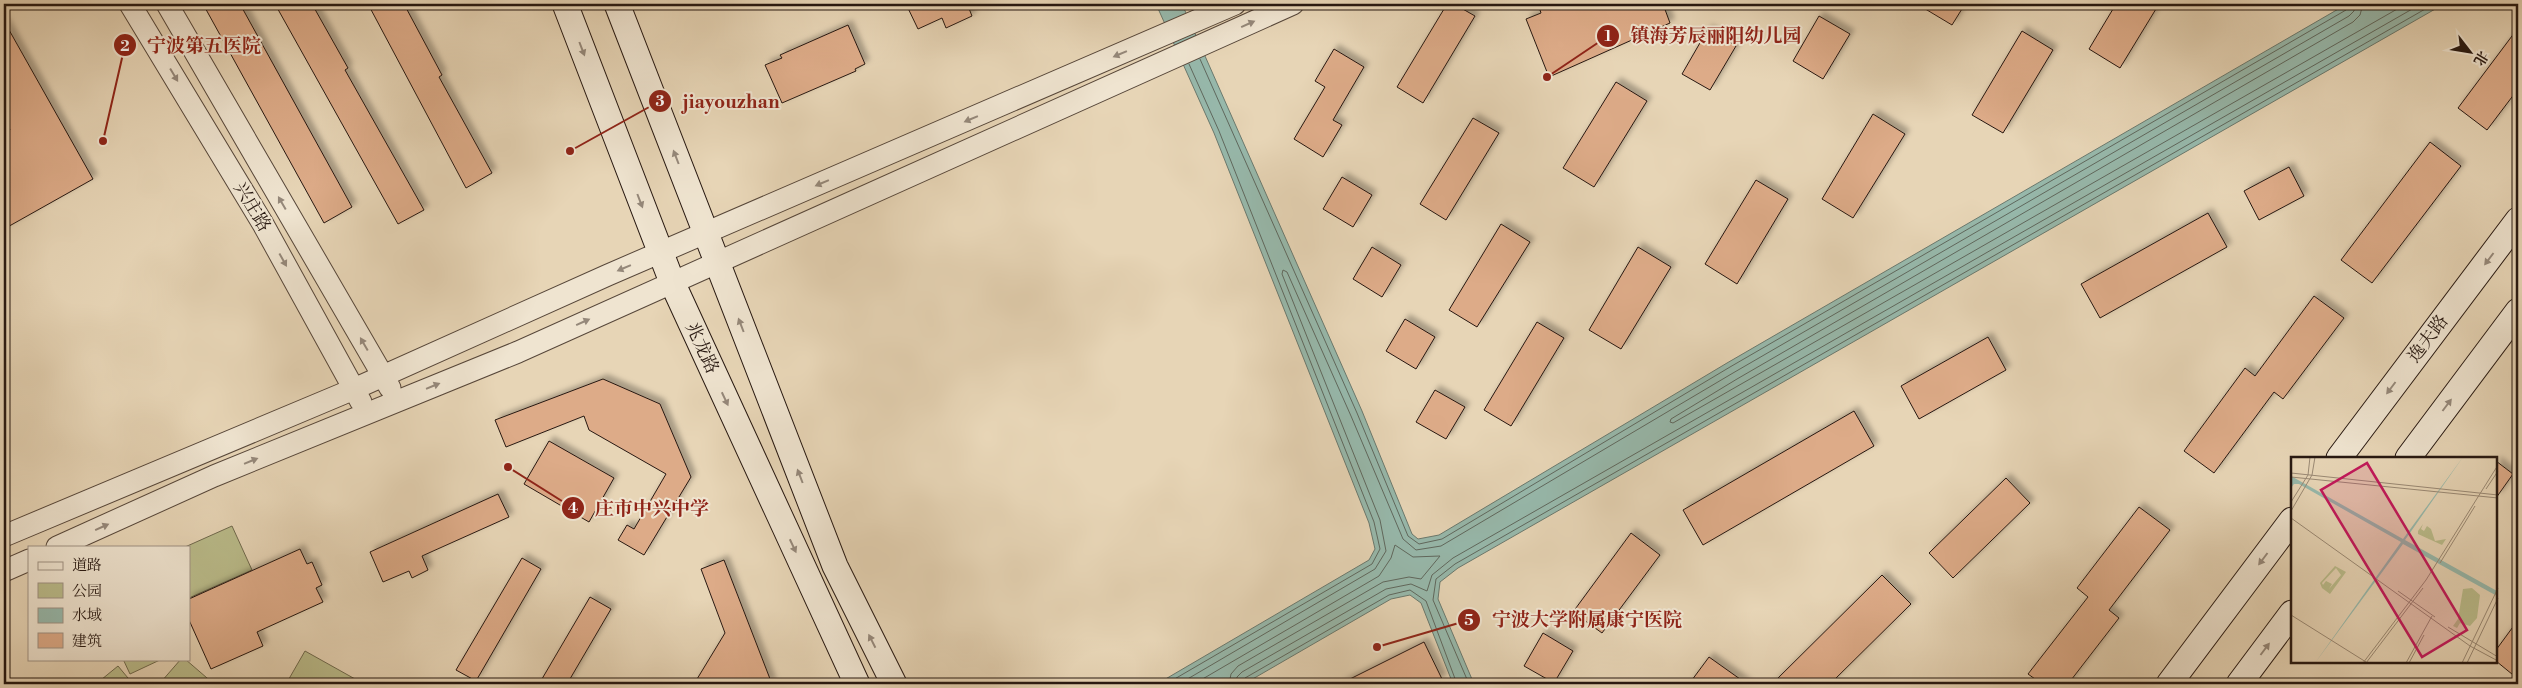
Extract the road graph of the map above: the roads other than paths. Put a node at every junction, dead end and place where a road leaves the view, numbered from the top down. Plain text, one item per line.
1 (130, 4) edge
2 (167, 4) edge
3 (565, 4) edge
4 (617, 4) edge
5 (1235, 4) edge
6 (1293, 4) edge
7 (2518, 220) edge
8 (706, 233) junction
9 (659, 253) junction
10 (717, 262) junction
11 (672, 282) junction
12 (2518, 311) edge
13 (383, 376) junction
14 (354, 389) junction
15 (397, 401) junction
16 (367, 414) junction
17 (2340, 457) edge
18 (2409, 457) edge
19 (2291, 521) edge
20 (4, 536) edge
21 (59, 546) edge
22 (28, 560) edge
23 (4, 571) edge
24 (2291, 614) edge
25 (856, 684) edge
26 (894, 684) edge
27 (2169, 684) edge
28 (2239, 684) edge

1 -> 14 street, 兴庄路
13 -> 2 street, 兴庄路
3 -> 9 main road, 兆龙路
8 -> 4 main road
5 -> 8 street
10 -> 6 street
7 -> 17 main road, 逸夫路
8 - 9 street
8 - 10 main road
9 - 11 main road, 兆龙路
9 -> 13 street
10 - 11 street
26 -> 10 main road
15 -> 11 street
11 -> 25 main road, 兆龙路
18 -> 12 main road
13 - 14 street
13 - 15 street, 兴庄路
14 - 16 street, 兴庄路
14 - 20 street
15 - 16 street
21 -> 16 street
19 -> 27 main road
22 - 23 street
28 -> 24 main road

